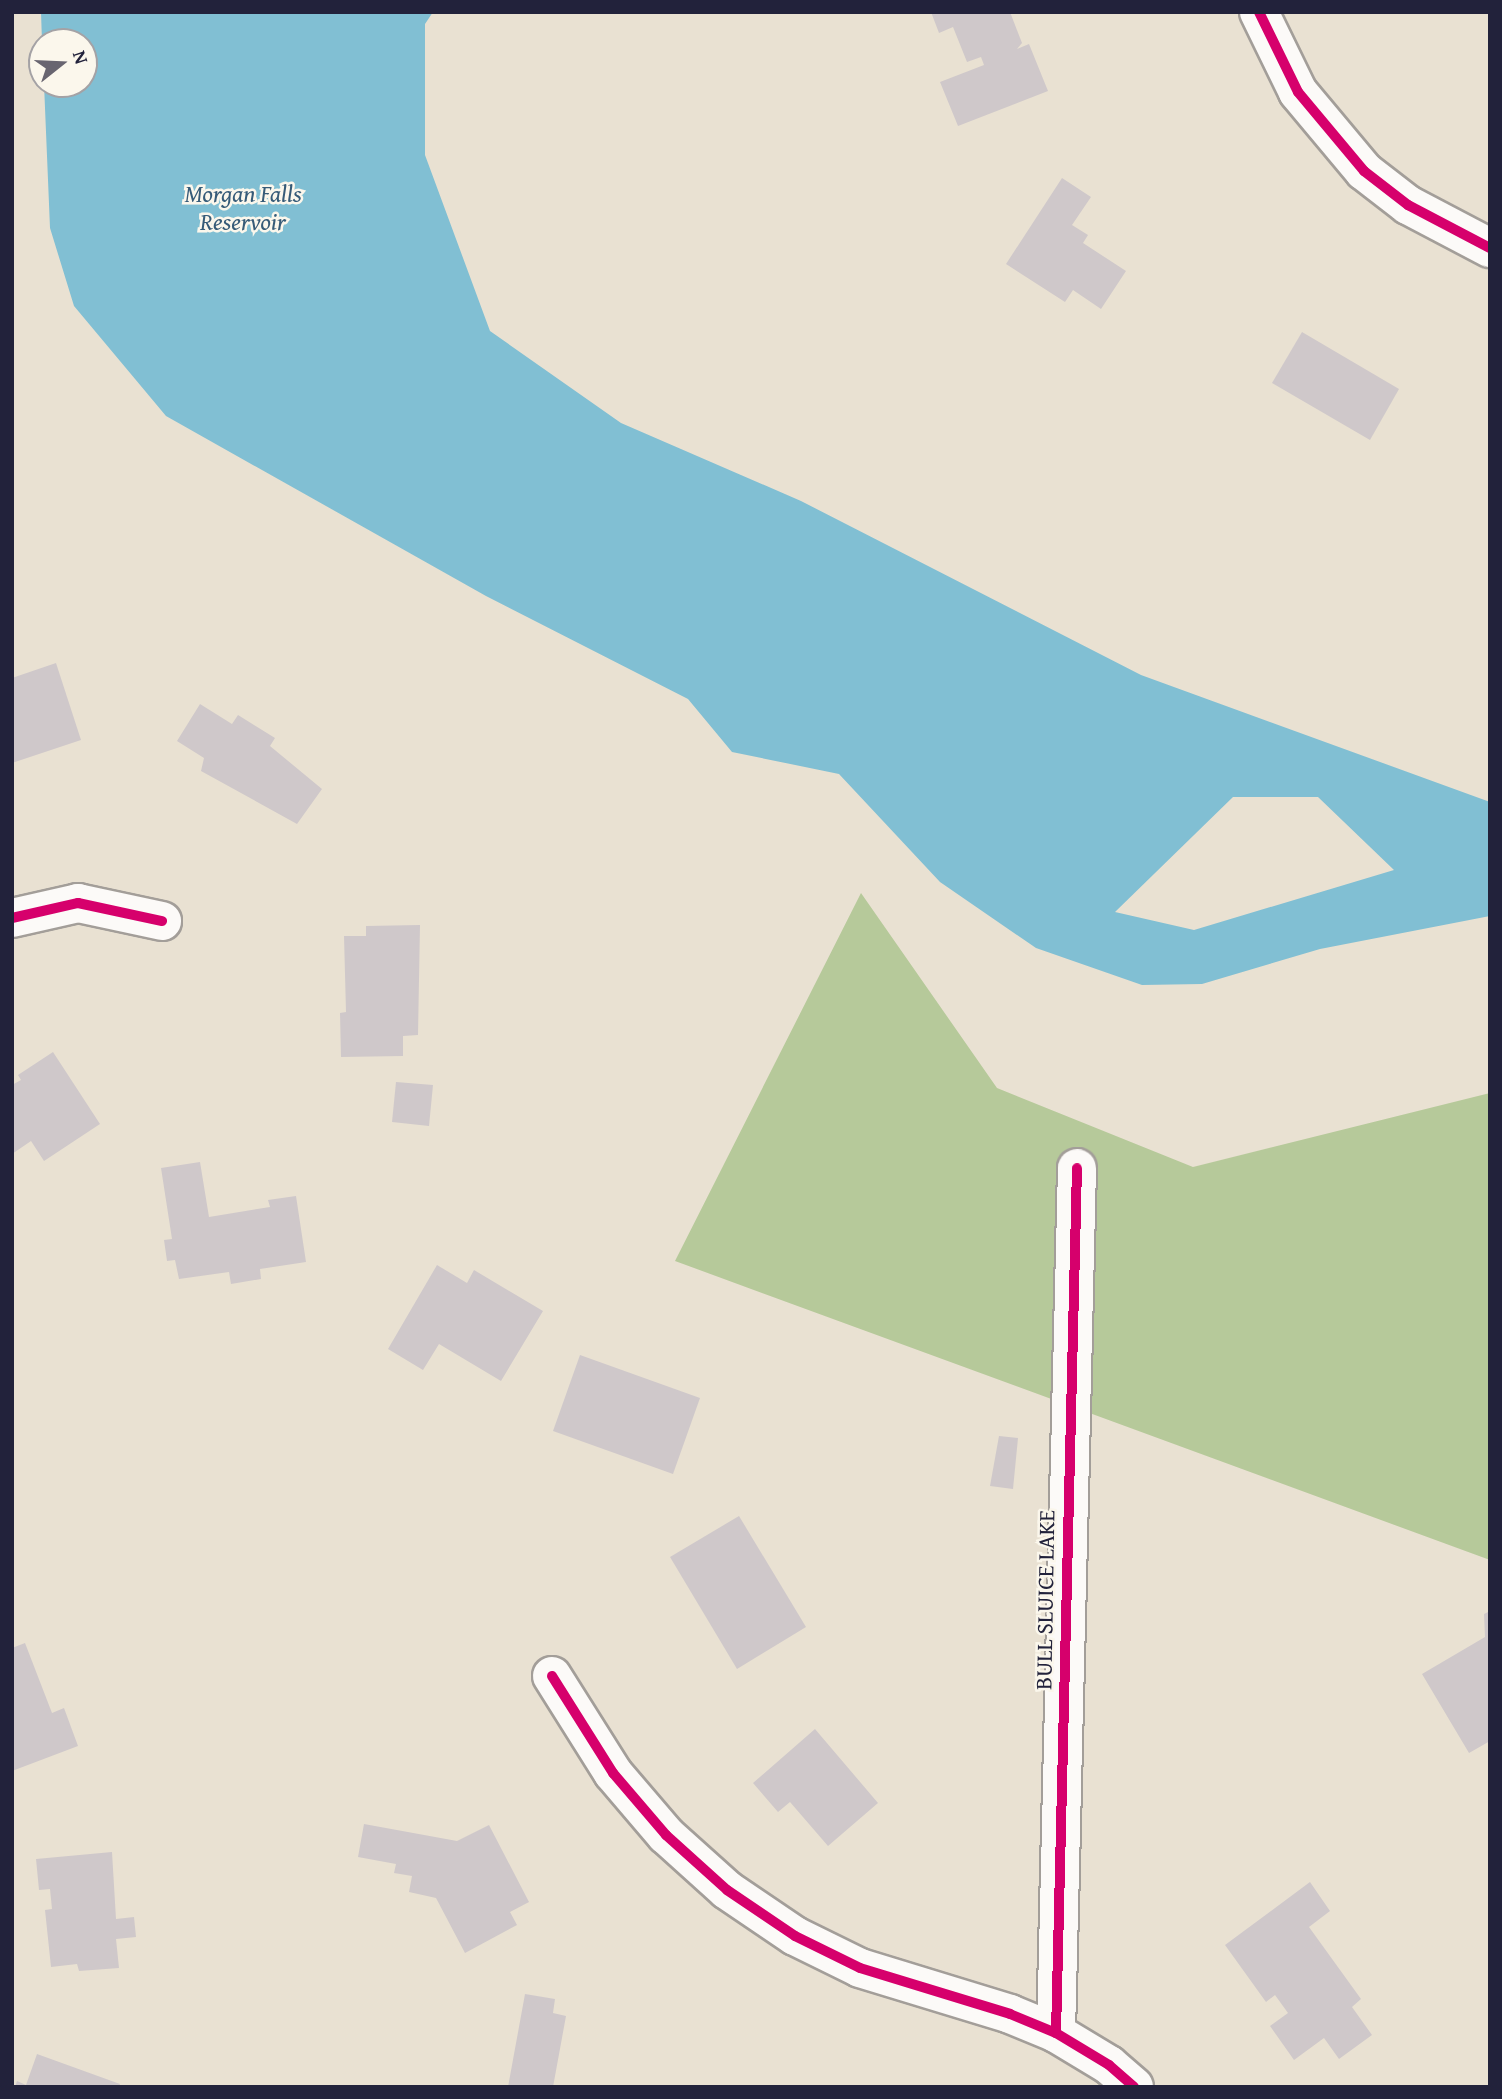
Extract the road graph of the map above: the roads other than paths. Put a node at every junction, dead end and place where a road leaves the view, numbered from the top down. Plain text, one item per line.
1 (1259, 12) edge
2 (1490, 248) edge
3 (12, 918) edge
4 (162, 921) dead end
5 (1077, 1168) dead end
6 (552, 1676) dead end
7 (1056, 2033) junction
8 (1134, 2087) edge

1 - 2 street
3 - 4 street
5 - 7 street, BULL SLUICE LAKE
6 - 7 street
7 - 8 street

